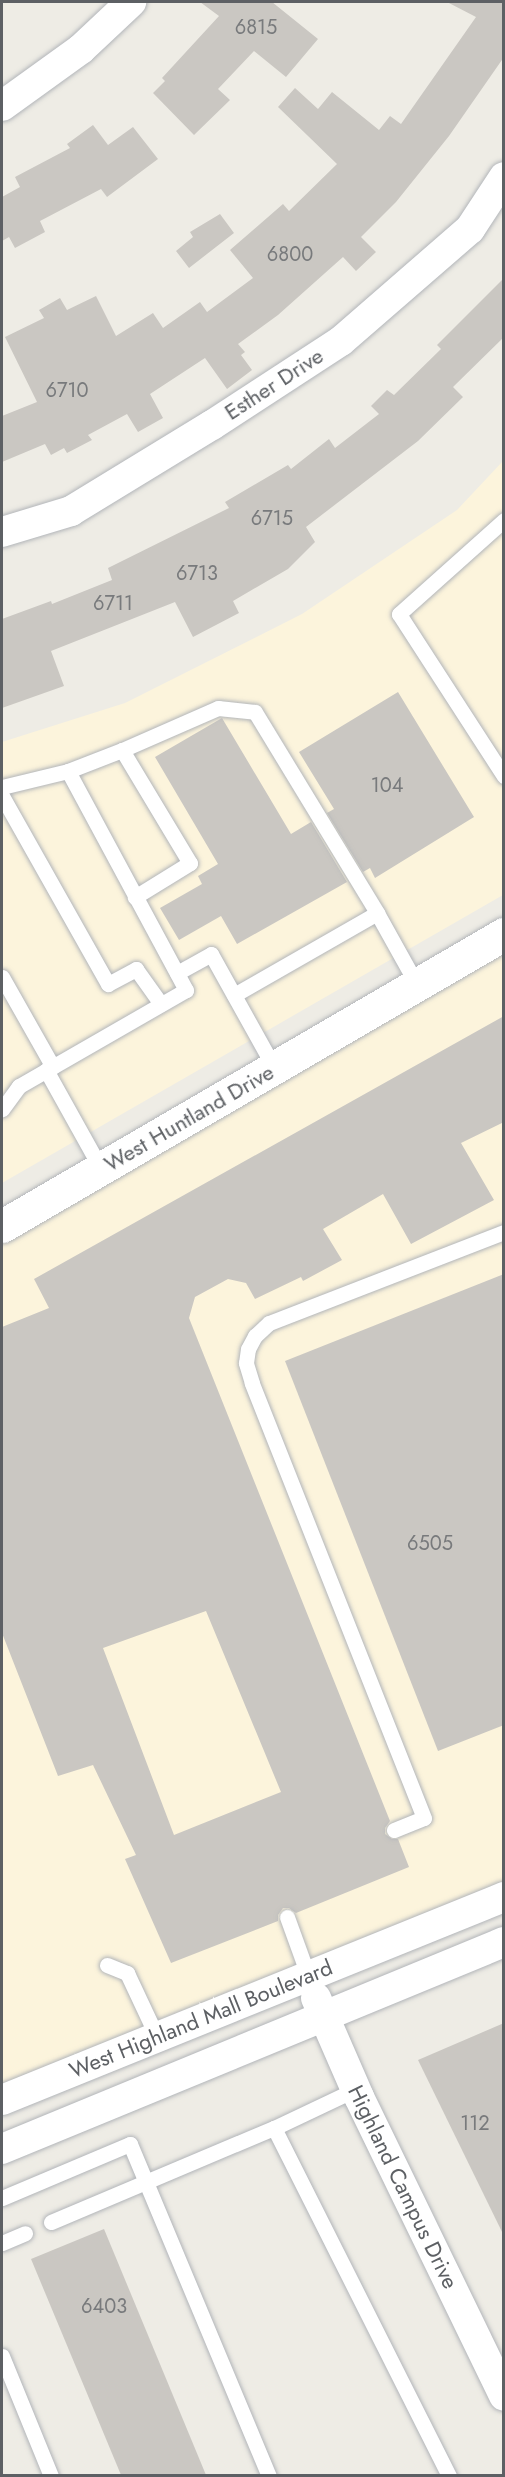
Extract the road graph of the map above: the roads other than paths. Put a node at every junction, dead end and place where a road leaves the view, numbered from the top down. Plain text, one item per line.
1 (131, 2) edge
2 (2, 106) edge
3 (504, 177) edge
4 (504, 520) edge
5 (2, 532) edge
6 (122, 750) junction
7 (68, 771) junction
8 (504, 776) edge
9 (2, 787) edge
10 (2, 796) edge
11 (135, 897) junction
12 (377, 913) junction
13 (504, 934) edge
14 (177, 973) junction
15 (2, 977) edge
16 (417, 985) junction
17 (234, 994) junction
18 (161, 1004) junction
19 (50, 1068) junction
20 (275, 1069) junction
21 (2, 1109) edge
22 (101, 1169) junction
23 (2, 1226) edge
24 (504, 1232) edge
25 (394, 1830) dead end
26 (504, 1897) edge
27 (287, 1917) dead end
28 (504, 1942) edge
29 (106, 1965) dead end
30 (308, 1975) junction
31 (323, 2015) junction
32 (157, 2037) junction
33 (356, 2090) junction
34 (2, 2100) edge
35 (274, 2128) junction
36 (2, 2149) edge
37 (145, 2181) junction
38 (2, 2198) edge
39 (51, 2222) dead end
40 (25, 2233) dead end
41 (2, 2243) edge
42 (2, 2356) edge
43 (504, 2396) edge
44 (51, 2475) edge
45 (268, 2475) edge
46 (449, 2475) edge

1 - 2 street
3 - 5 street, Esther Drive
4 - 8 lane
6 - 7 lane
6 - 11 lane
6 - 12 lane
7 - 9 lane
7 - 11 lane
10 - 18 lane
11 - 14 lane
12 - 16 lane
12 - 17 lane
13 - 16 street, West Huntland Drive
14 - 17 lane
14 - 18 lane
15 - 19 lane
16 - 20 street, West Huntland Drive
17 - 20 lane
18 - 19 lane
19 - 21 lane
19 - 22 lane
20 - 22 street, West Huntland Drive
22 - 23 street, West Huntland Drive
24 - 25 lane
26 - 30 street, West Highland Mall Boulevard
27 - 30 lane
28 - 31 street, West Highland Mall Boulevard
29 - 32 lane
30 - 31 street, Highland Campus Drive
30 - 32 street, West Highland Mall Boulevard
31 - 33 street, Highland Campus Drive
31 - 36 street, West Highland Mall Boulevard
32 - 34 street, West Highland Mall Boulevard
33 - 35 lane
33 - 43 street, Highland Campus Drive
35 - 37 lane
35 - 46 lane
37 - 38 lane
37 - 39 lane
37 - 45 lane
40 - 41 lane
42 - 44 lane

